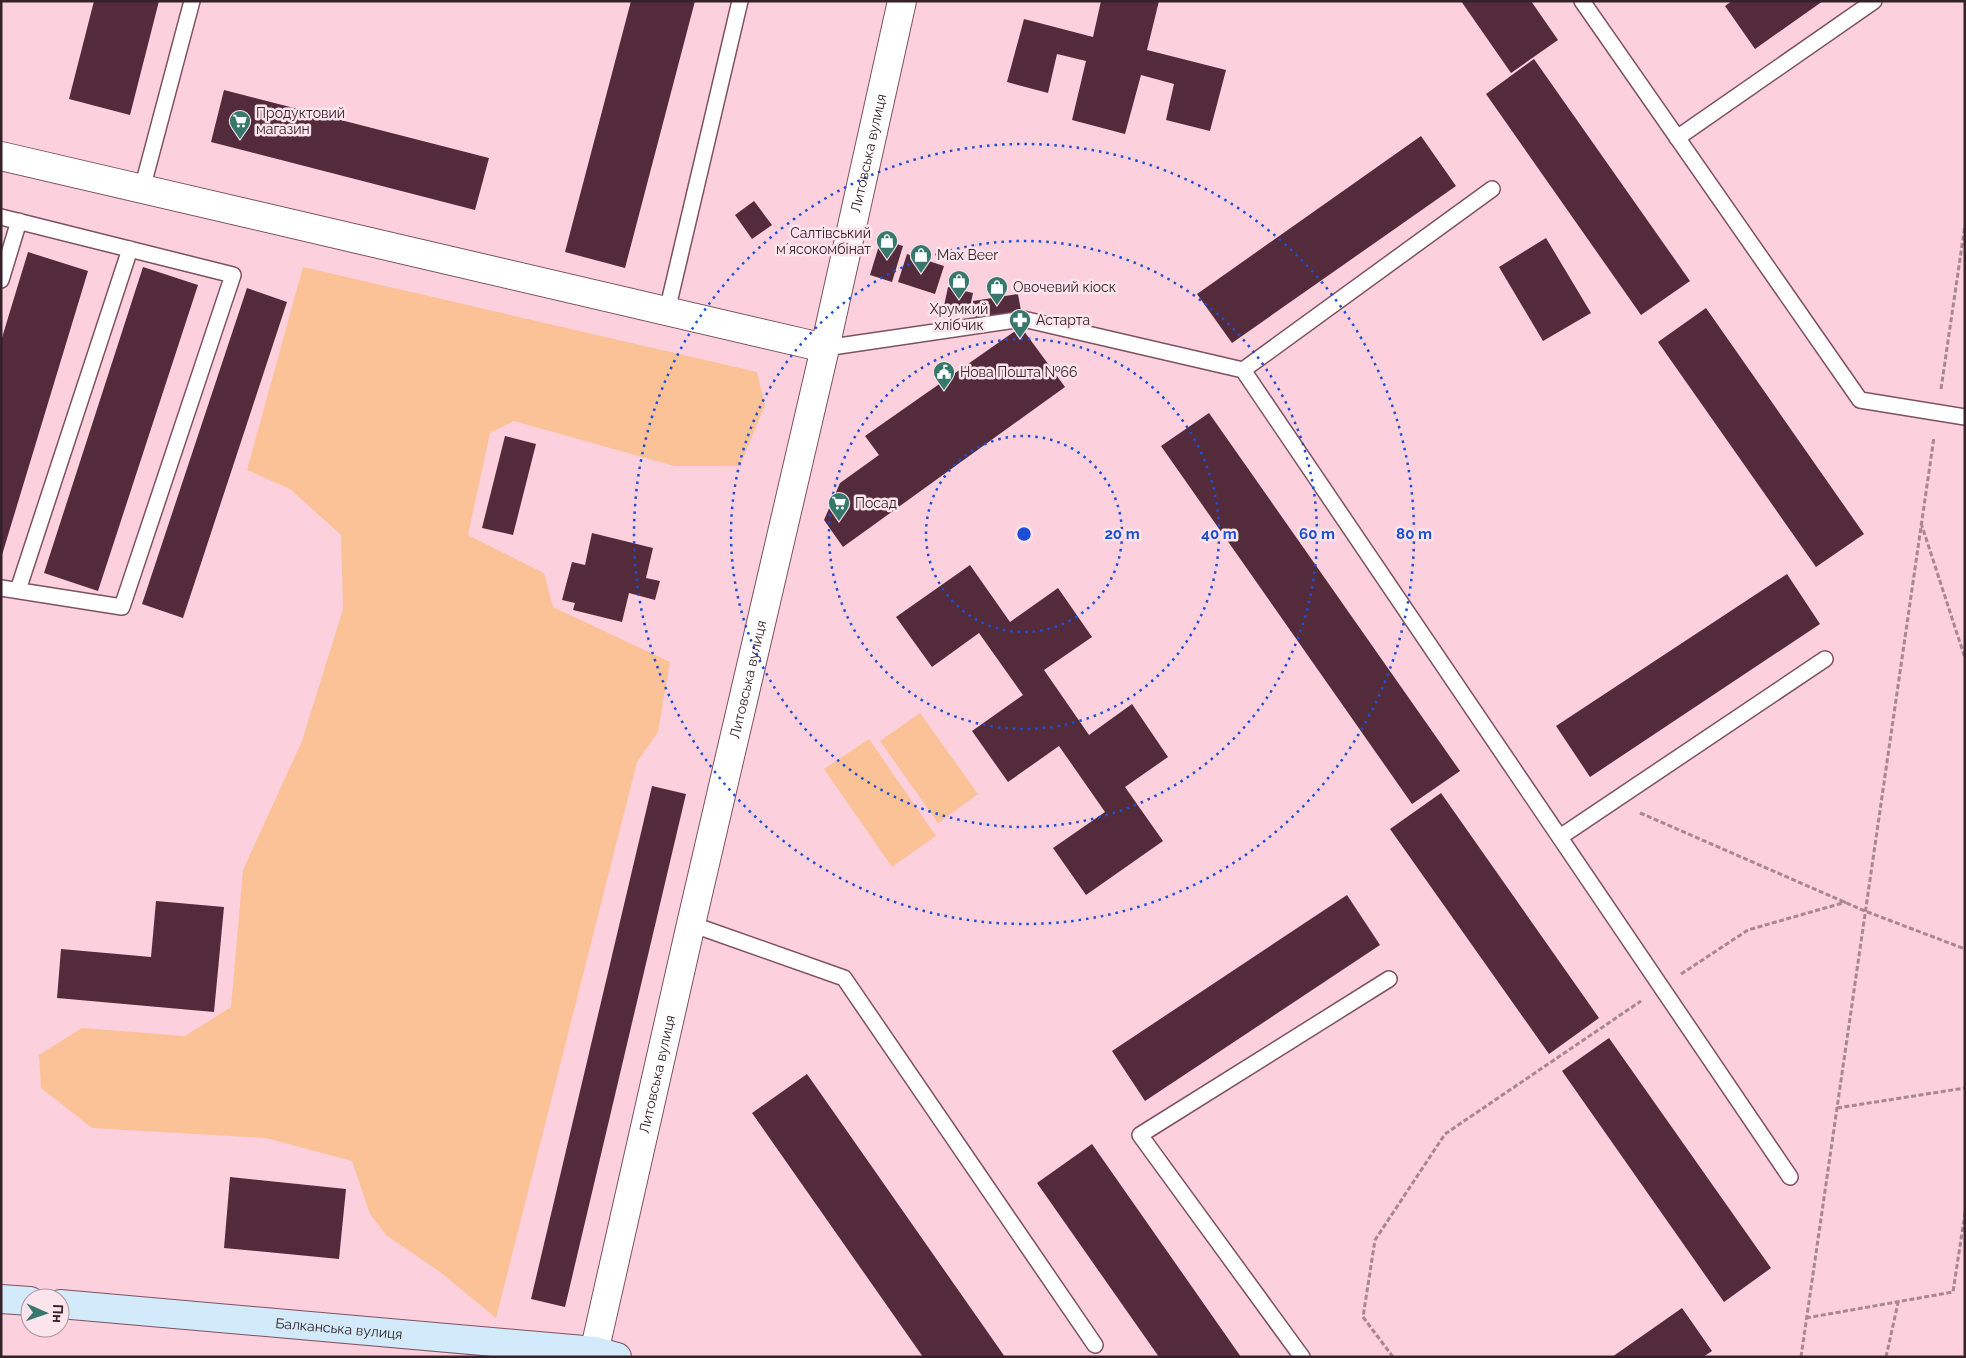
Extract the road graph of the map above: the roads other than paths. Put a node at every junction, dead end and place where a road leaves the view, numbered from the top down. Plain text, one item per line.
1 (192, 1) edge
2 (740, 1) edge
3 (902, 1) edge
4 (1582, 1) edge
5 (1874, 1) edge
6 (1677, 138) junction
7 (1, 156) edge
8 (142, 189) junction
9 (1492, 189) dead end
10 (1, 217) edge
11 (19, 221) junction
12 (130, 249) junction
13 (1, 280) edge
14 (667, 311) junction
15 (826, 348) junction
16 (1243, 370) junction
17 (1965, 417) edge
18 (1, 588) edge
19 (18, 590) junction
20 (1825, 659) dead end
21 (1560, 836) junction
22 (691, 924) junction
23 (1389, 979) dead end
24 (1790, 1177) dead end
25 (1, 1299) edge
26 (20, 1300) edge
27 (70, 1305) edge
28 (1095, 1344) dead end
29 (601, 1355) edge
30 (1302, 1357) edge

1 - 8 lane
2 - 14 lane
3 - 15 street, Литовська вулиця
4 - 6 lane
5 - 6 lane
6 - 17 lane
7 - 8 street
8 - 14 street
9 - 16 lane
10 - 11 lane
11 - 12 lane
11 - 13 lane
12 - 19 lane
12 - 19 lane
14 - 15 street
15 - 16 lane
15 - 22 street, Литовська вулиця
16 - 21 lane
18 - 19 lane
20 - 21 lane
21 - 24 lane
22 - 28 lane
22 - 29 street, Литовська вулиця
23 - 30 lane
25 - 26 street
27 - 29 street, Балканська вулиця

